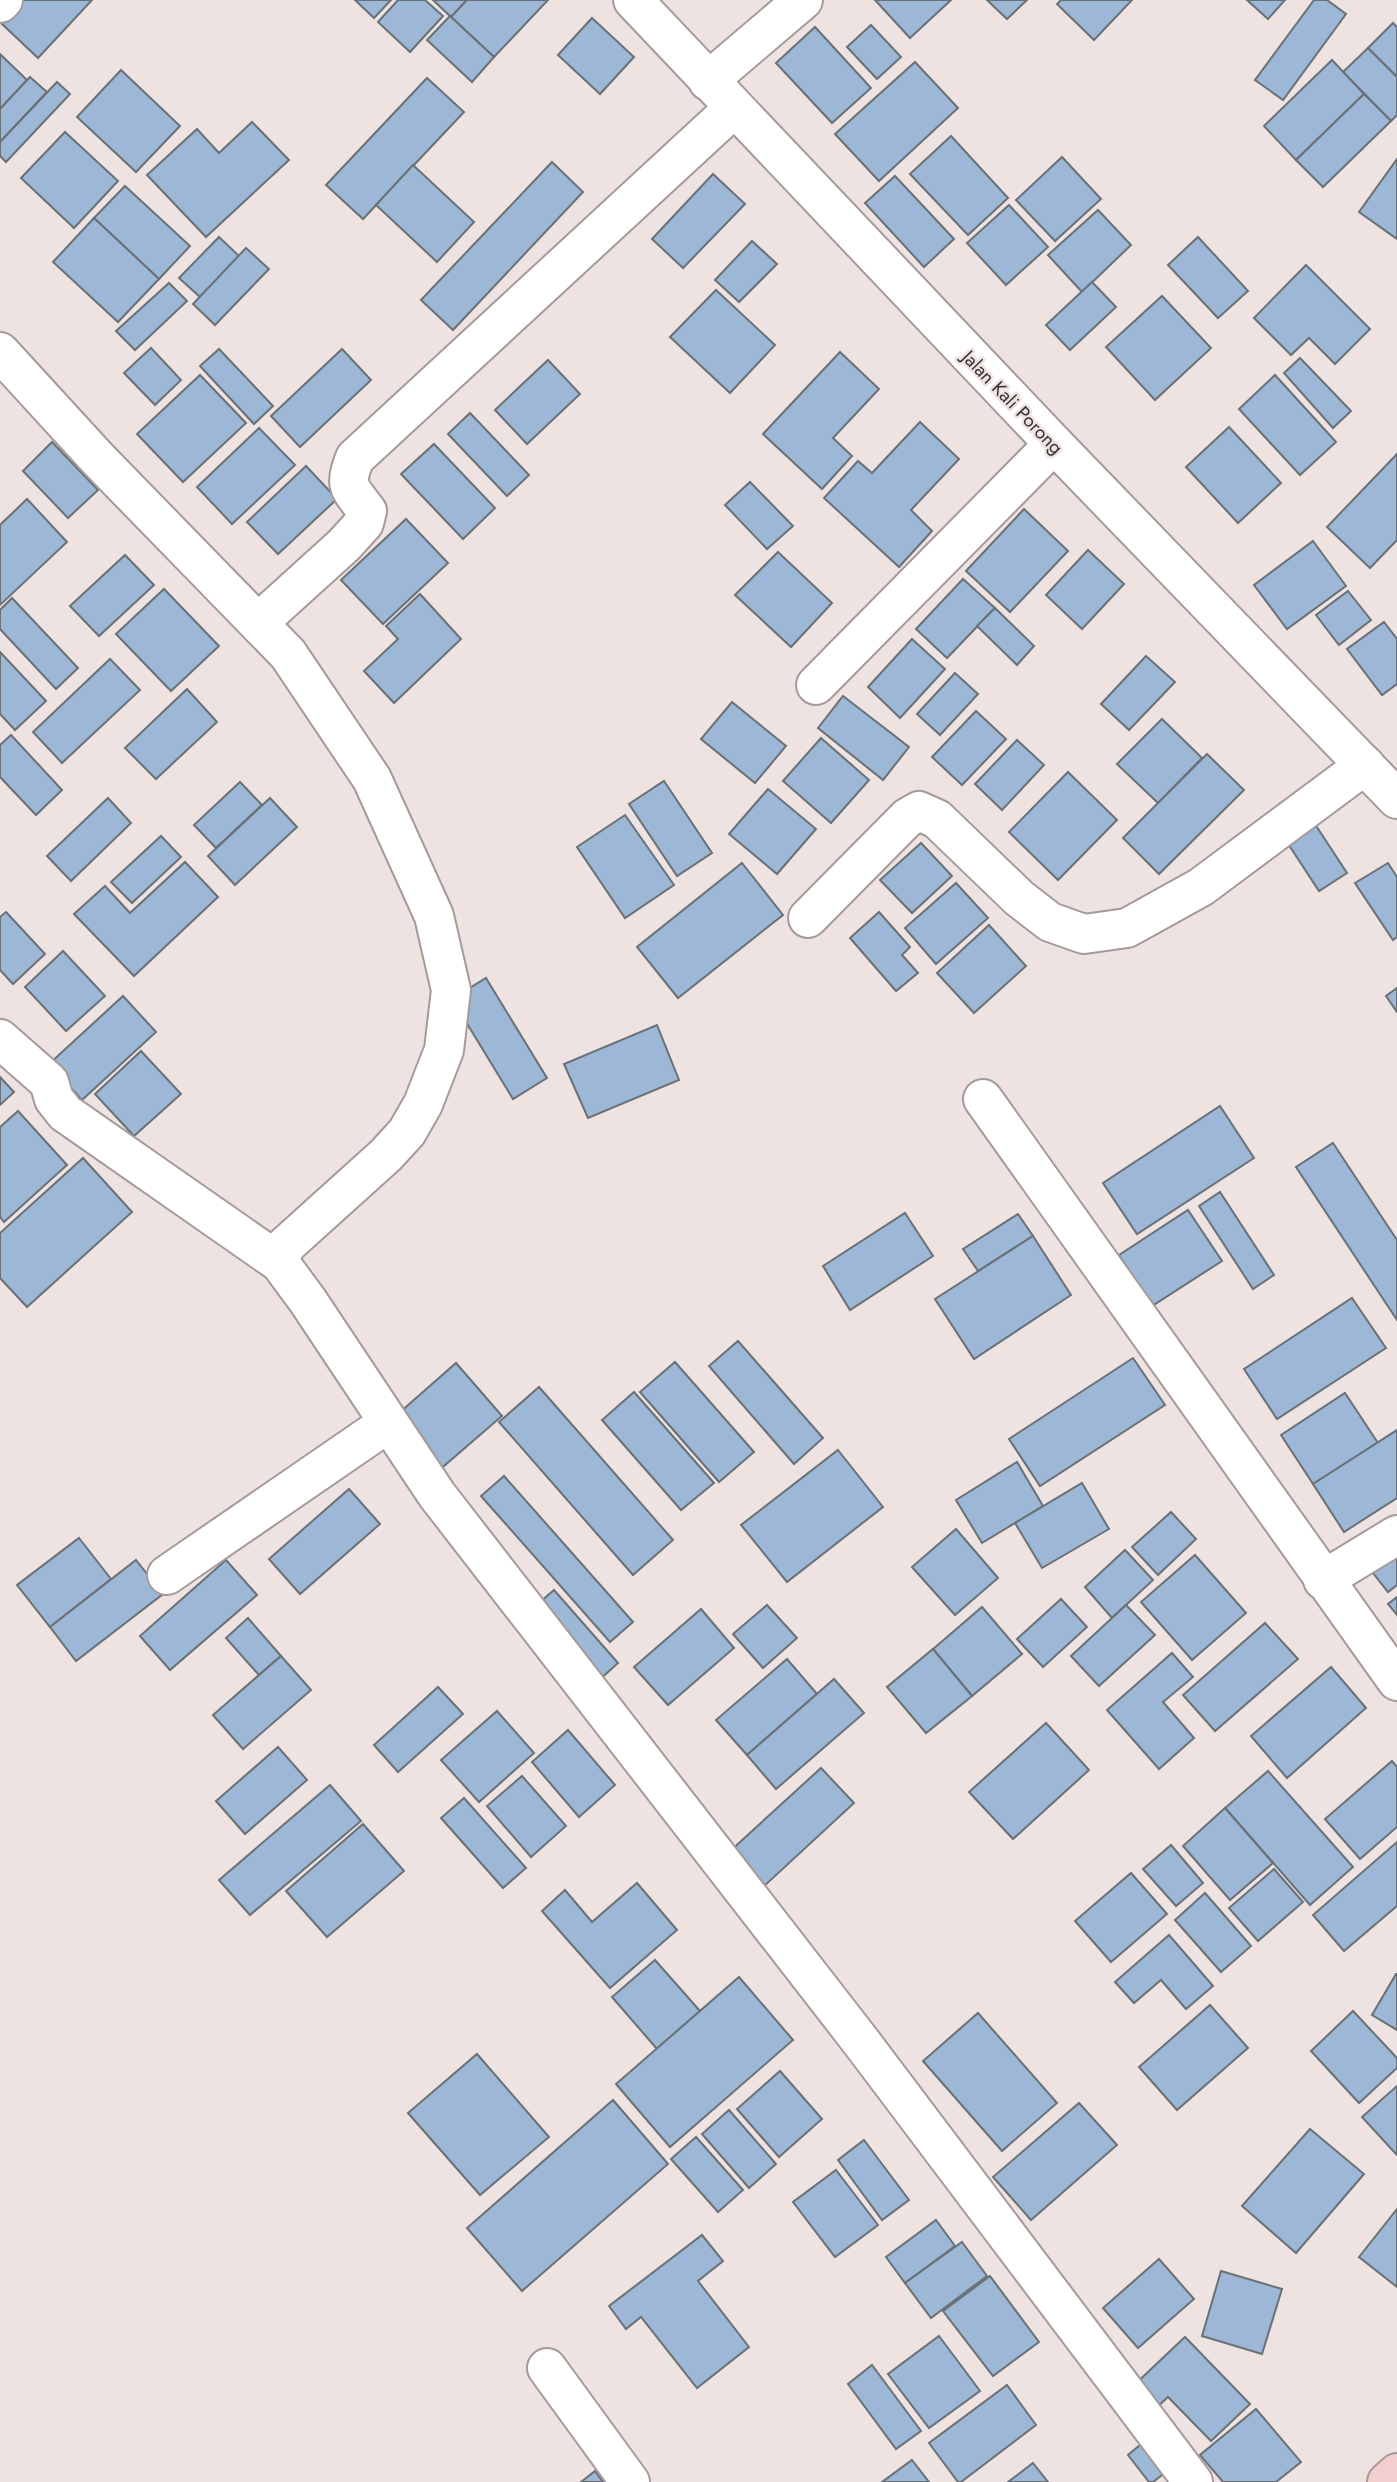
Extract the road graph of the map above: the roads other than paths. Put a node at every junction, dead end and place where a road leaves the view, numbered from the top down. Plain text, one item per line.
1 (633, 0) edge
2 (803, 0) edge
3 (721, 94) junction
4 (0, 352) edge
5 (1054, 444) junction
6 (258, 623) junction
7 (816, 685) dead end
8 (1365, 765) junction
9 (1397, 799) edge
10 (808, 918) dead end
11 (0, 1039) edge
12 (983, 1099) dead end
13 (280, 1263) junction
14 (388, 1423) junction
15 (1397, 1535) edge
16 (167, 1574) dead end
17 (1323, 1580) junction
18 (1397, 1681) edge
19 (547, 2368) dead end
20 (1397, 2473) edge
21 (630, 2482) edge
22 (1193, 2482) edge
23 (1387, 2482) edge

1 - 3 street, Jalan Kali Porong
2 - 3 street
3 - 5 street, Jalan Kali Porong
3 - 6 street
4 - 6 street
5 - 7 street
5 - 8 street, Jalan Kali Porong
6 - 13 street
8 - 9 street, Jalan Kali Porong
8 - 10 street
11 - 13 street
12 - 17 street
13 - 14 street
14 - 16 street
14 - 22 street
15 - 17 street
17 - 18 street
19 - 21 street
20 - 23 main road

